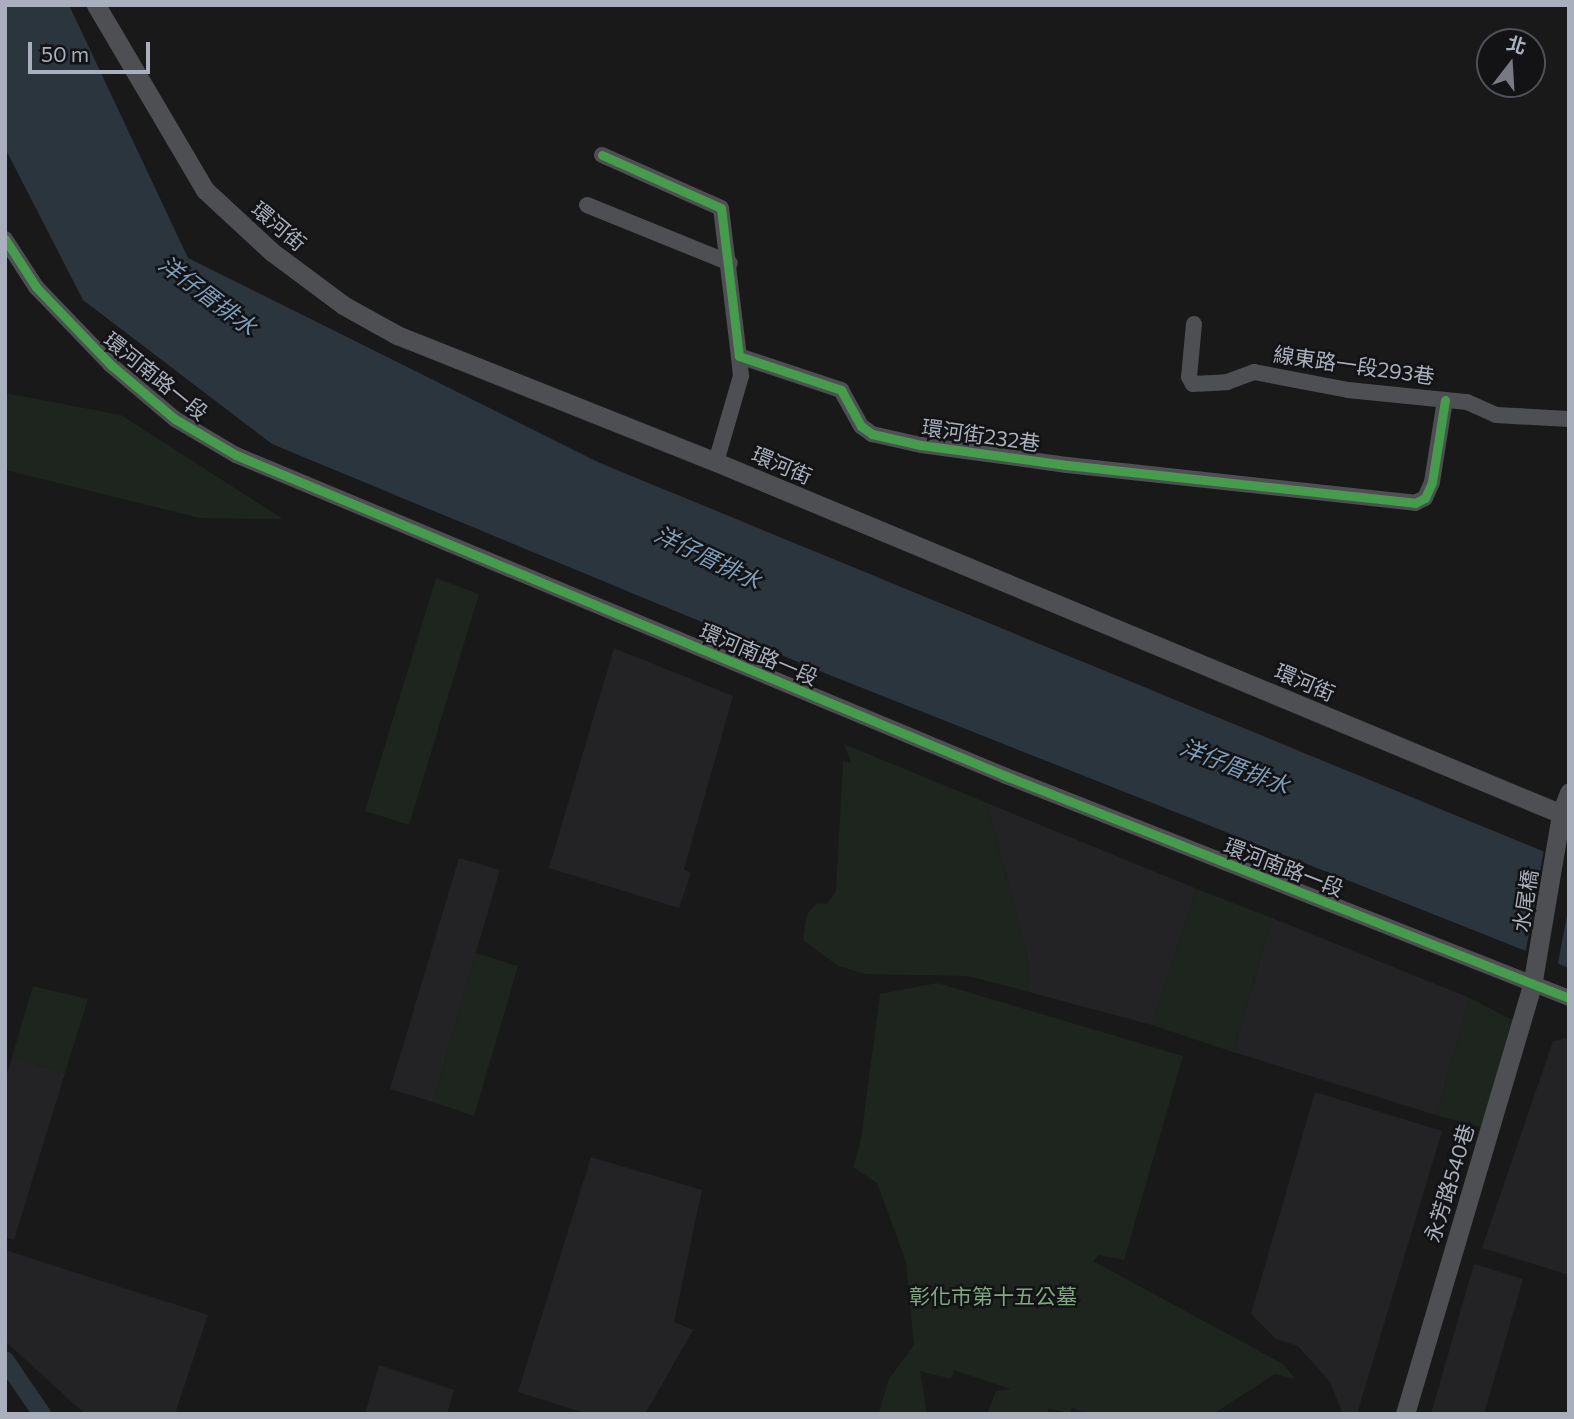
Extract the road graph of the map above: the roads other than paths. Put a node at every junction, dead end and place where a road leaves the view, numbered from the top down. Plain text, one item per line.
1 (96, 5) edge
2 (601, 155) dead end
3 (587, 205) dead end
4 (5, 239) edge
5 (730, 263) junction
6 (1194, 324) dead end
7 (739, 356) junction
8 (1445, 400) junction
9 (1569, 419) edge
10 (716, 462) junction
11 (1569, 792) edge
12 (1565, 816) edge
13 (1538, 966) joint
14 (1532, 986) junction
15 (1569, 998) edge
16 (1405, 1414) edge

1 - 10 street, 環河街
2 - 5 street
3 - 5 street
4 - 14 street, 環河南路一段
5 - 7 street
6 - 8 street, 線東路一段293巷
7 - 8 street, 環河街232巷
7 - 10 street
8 - 9 street, 線東路一段293巷
10 - 12 street, 環河街
11 - 12 street, 水尾橋
12 - 13 street, 水尾橋
13 - 14 street, 永芳路540巷
14 - 15 street, 環河南路一段
14 - 16 street, 永芳路540巷

